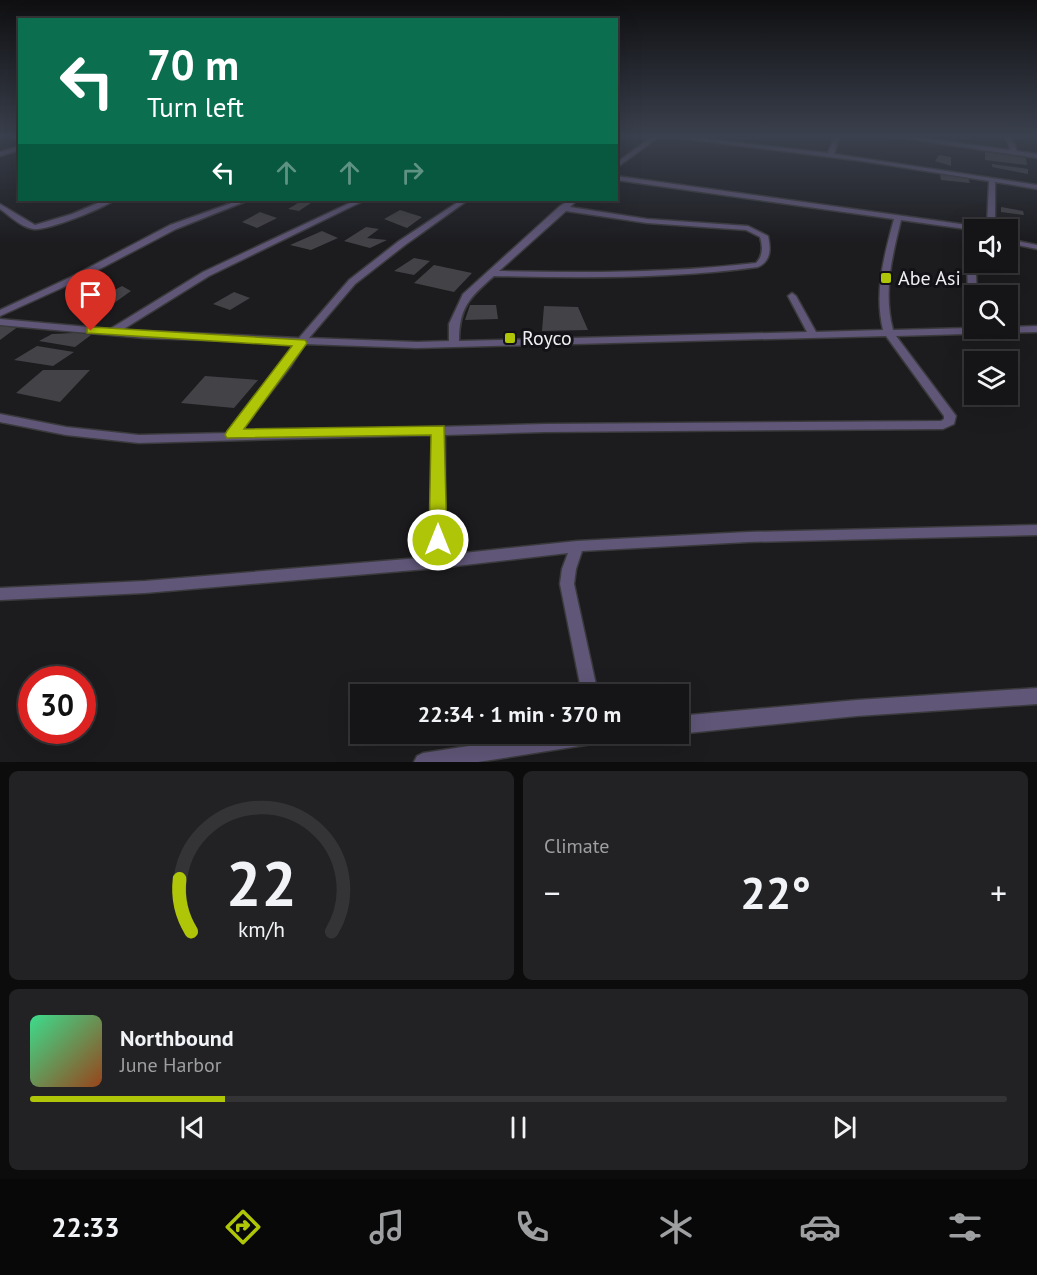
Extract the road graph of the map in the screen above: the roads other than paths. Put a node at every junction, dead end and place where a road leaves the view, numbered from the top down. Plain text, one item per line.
1 (937, 172) edge
2 (618, 178) edge
3 (992, 180) junction
4 (1037, 187) edge
5 (108, 201) edge
6 (242, 201) edge
7 (359, 201) edge
8 (464, 201) edge
9 (573, 201) edge
10 (0, 207) edge
11 (563, 208) junction
12 (898, 217) junction
13 (991, 219) edge
14 (964, 231) edge
15 (1018, 243) edge
16 (1037, 247) edge
17 (490, 273) junction
18 (792, 296) dead end
19 (0, 314) edge
20 (0, 322) edge
21 (964, 329) edge
22 (1018, 329) edge
23 (1037, 329) edge
24 (112, 332) junction
25 (812, 333) junction
26 (889, 333) junction
27 (300, 343) junction
28 (454, 344) junction
29 (0, 418) edge
30 (439, 430) junction
31 (232, 435) junction
32 (1037, 530) edge
33 (577, 546) junction
34 (438, 562) junction
35 (0, 594) edge
36 (588, 684) edge
37 (1037, 696) edge
38 (689, 725) edge
39 (532, 744) edge
40 (423, 762) edge

1 - 3 street
2 - 12 street
3 - 4 street
3 - 13 street
5 - 10 street
6 - 19 street
7 - 24 street
8 - 27 street
9 - 11 street
11 - 17 street
11 - 17 street
12 - 14 street
12 - 26 street
15 - 16 street
17 - 28 street
18 - 25 street
20 - 24 street
21 - 26 street
22 - 23 street
24 - 27 street
25 - 26 street
25 - 28 street
26 - 30 street
27 - 28 street
27 - 31 street
29 - 31 street
30 - 31 street
30 - 34 street
32 - 33 street
33 - 34 street
33 - 36 street
34 - 35 street
37 - 38 street
39 - 40 street

